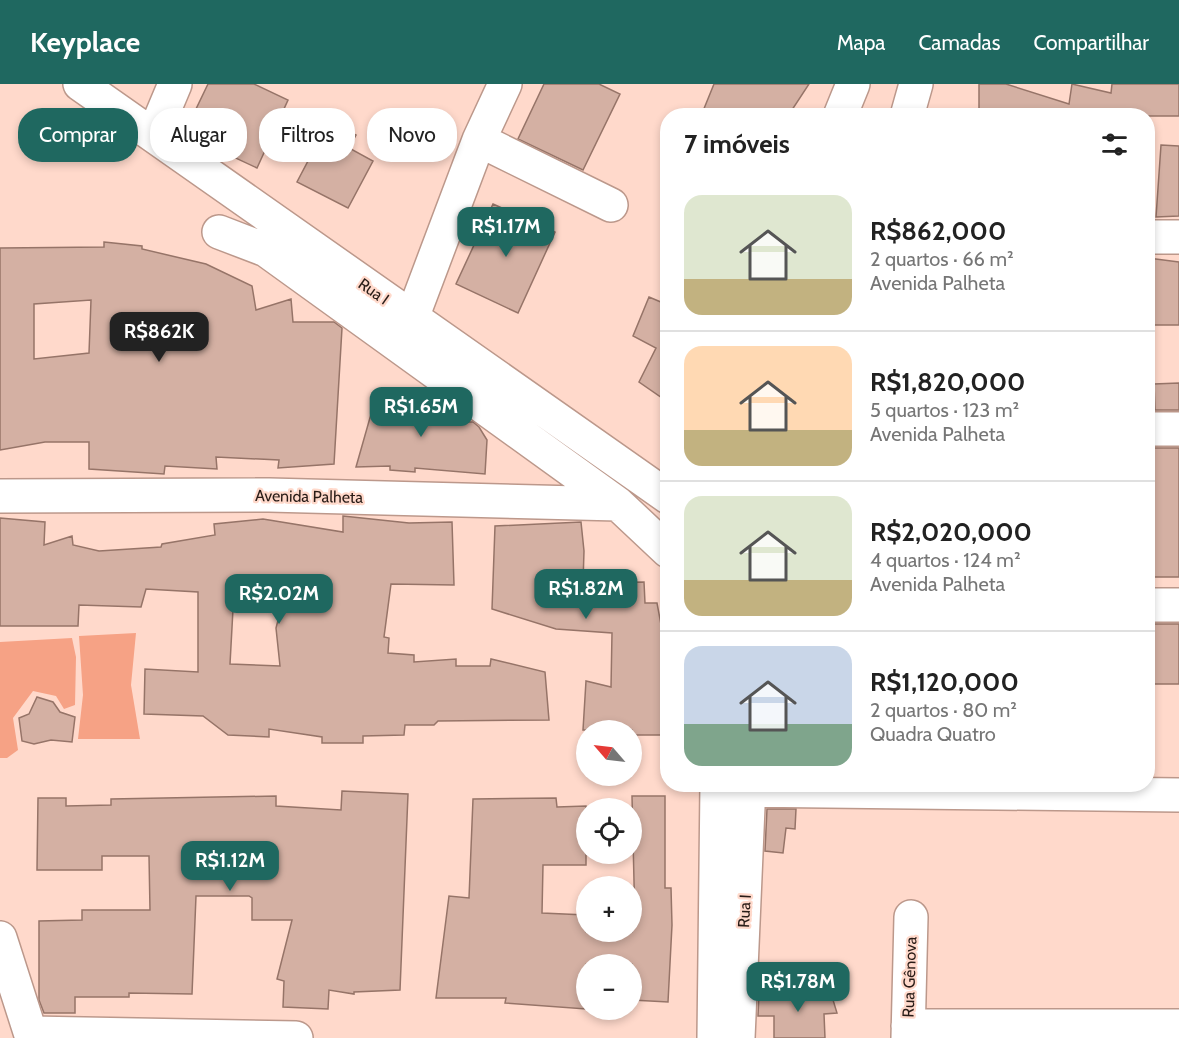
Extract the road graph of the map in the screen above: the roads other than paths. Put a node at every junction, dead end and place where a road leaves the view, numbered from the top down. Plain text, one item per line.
1 (81, 84) edge
2 (175, 84) edge
3 (505, 84) edge
4 (853, 84) edge
5 (916, 84) edge
6 (165, 108) edge
7 (843, 108) edge
8 (909, 108) edge
9 (150, 131) edge
10 (479, 140) junction
11 (193, 162) edge
12 (611, 205) dead end
13 (219, 232) dead end
14 (1155, 237) edge
15 (1179, 237) edge
16 (412, 318) junction
17 (1155, 429) edge
18 (1179, 429) edge
19 (660, 491) edge
20 (0, 496) edge
21 (618, 504) junction
22 (660, 543) edge
23 (1179, 604) edge
24 (1155, 605) edge
25 (717, 792) edge
26 (749, 792) edge
27 (1018, 792) edge
28 (1179, 795) edge
29 (911, 917) dead end
30 (0, 938) edge
31 (1179, 1026) edge
32 (908, 1032) edge
33 (31, 1036) edge
34 (296, 1038) edge
35 (714, 1038) edge
36 (738, 1038) edge

1 - 9 street, Rua I
2 - 6 street
3 - 10 street
4 - 7 street
5 - 8 street
10 - 12 street
10 - 16 street
11 - 16 street, Rua I
13 - 21 street
14 - 15 street
16 - 19 street, Rua I
17 - 18 street
20 - 21 street, Avenida Palheta
21 - 22 street
23 - 24 street
25 - 35 street
26 - 36 street, Rua I
27 - 28 street
29 - 32 street, Rua Gênova
30 - 33 street
31 - 32 street
33 - 34 street

